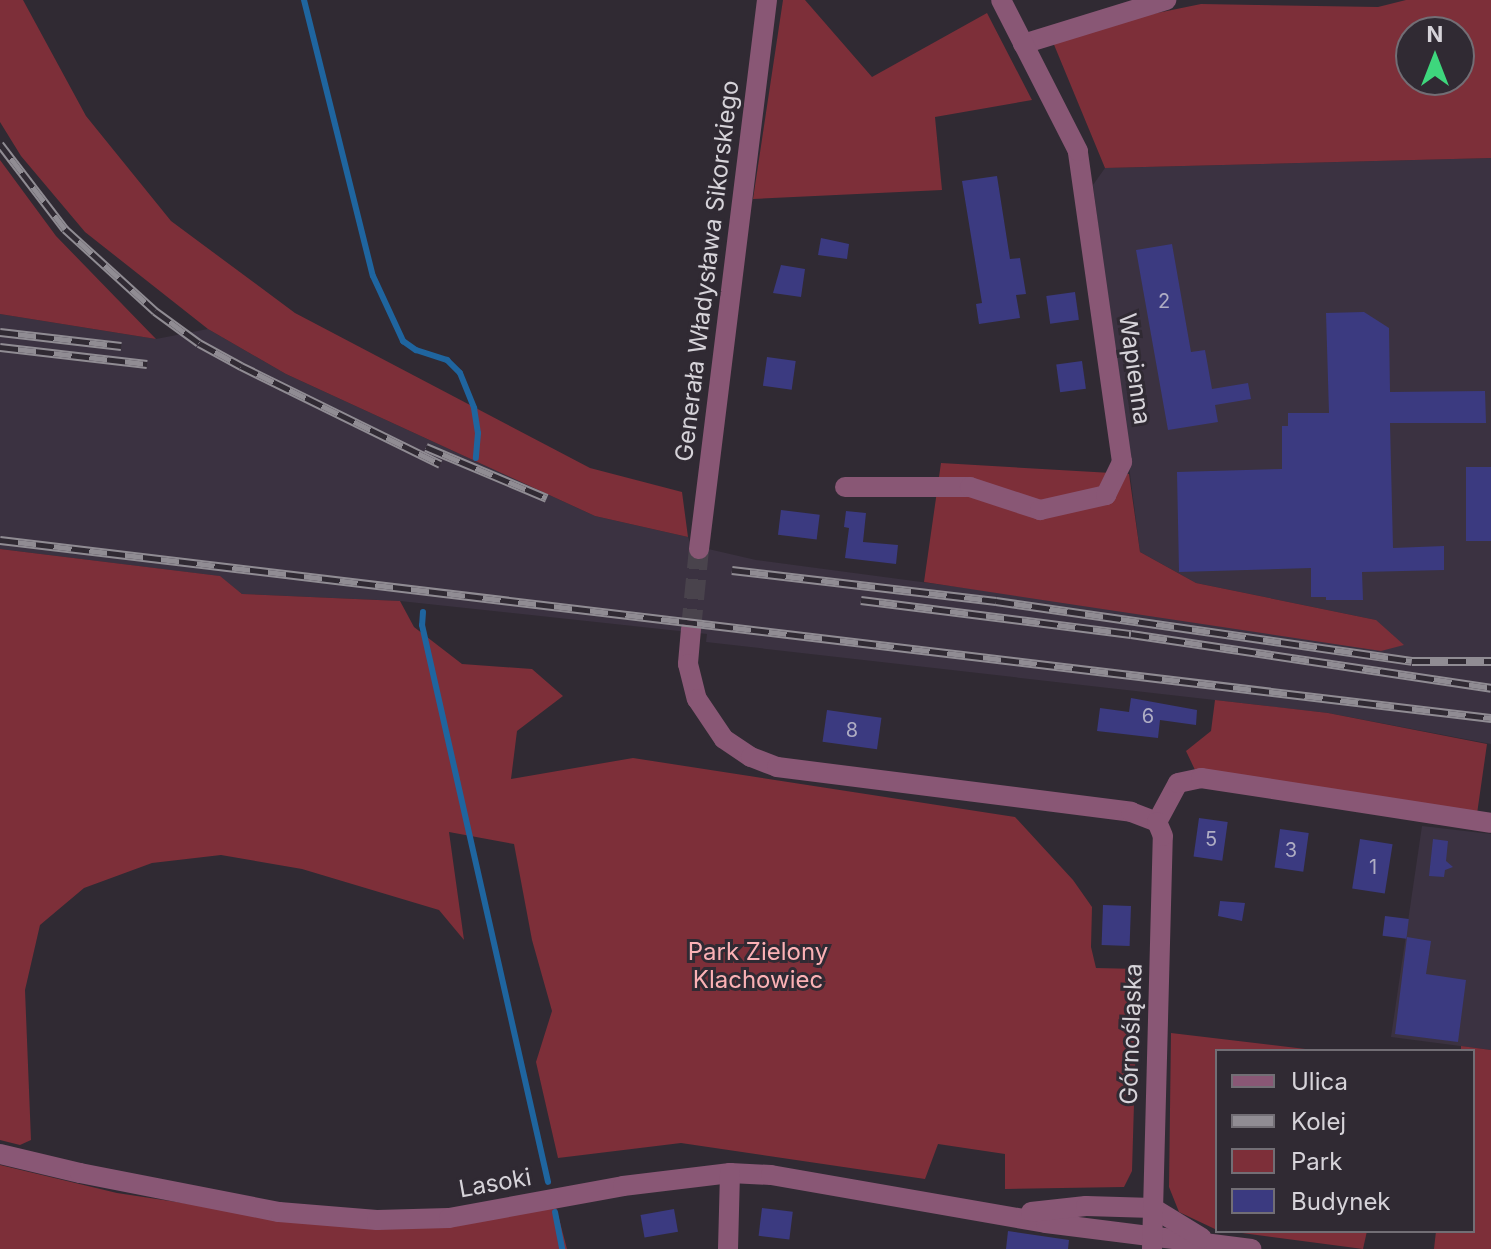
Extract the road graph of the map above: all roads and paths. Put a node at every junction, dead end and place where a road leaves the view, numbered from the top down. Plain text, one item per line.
1 (767, 0) edge
2 (1001, 0) edge
3 (1166, 0) edge
4 (1023, 44) junction
5 (845, 487) dead end
6 (699, 549) tunnel mouth
7 (691, 629) tunnel mouth
8 (1157, 822) junction
9 (1491, 823) edge
10 (0, 1154) edge
11 (730, 1173) junction
12 (1153, 1208) junction
13 (1000, 1215) junction
14 (1152, 1242) edge
15 (1209, 1242) junction
16 (728, 1249) edge
17 (1251, 1249) edge

1 - 6 street, Generała Władysława Sikorskiego
2 - 4 street, Wapienna
3 - 4 street
4 - 5 street, Wapienna
7 - 8 street
8 - 9 street
8 - 12 street, Górnośląska
10 - 11 street, Lasoki
11 - 13 street, Lasoki
11 - 16 street
12 - 13 street
12 - 14 street, Górnośląska
12 - 15 street
13 - 14 street
14 - 15 street
15 - 17 street

